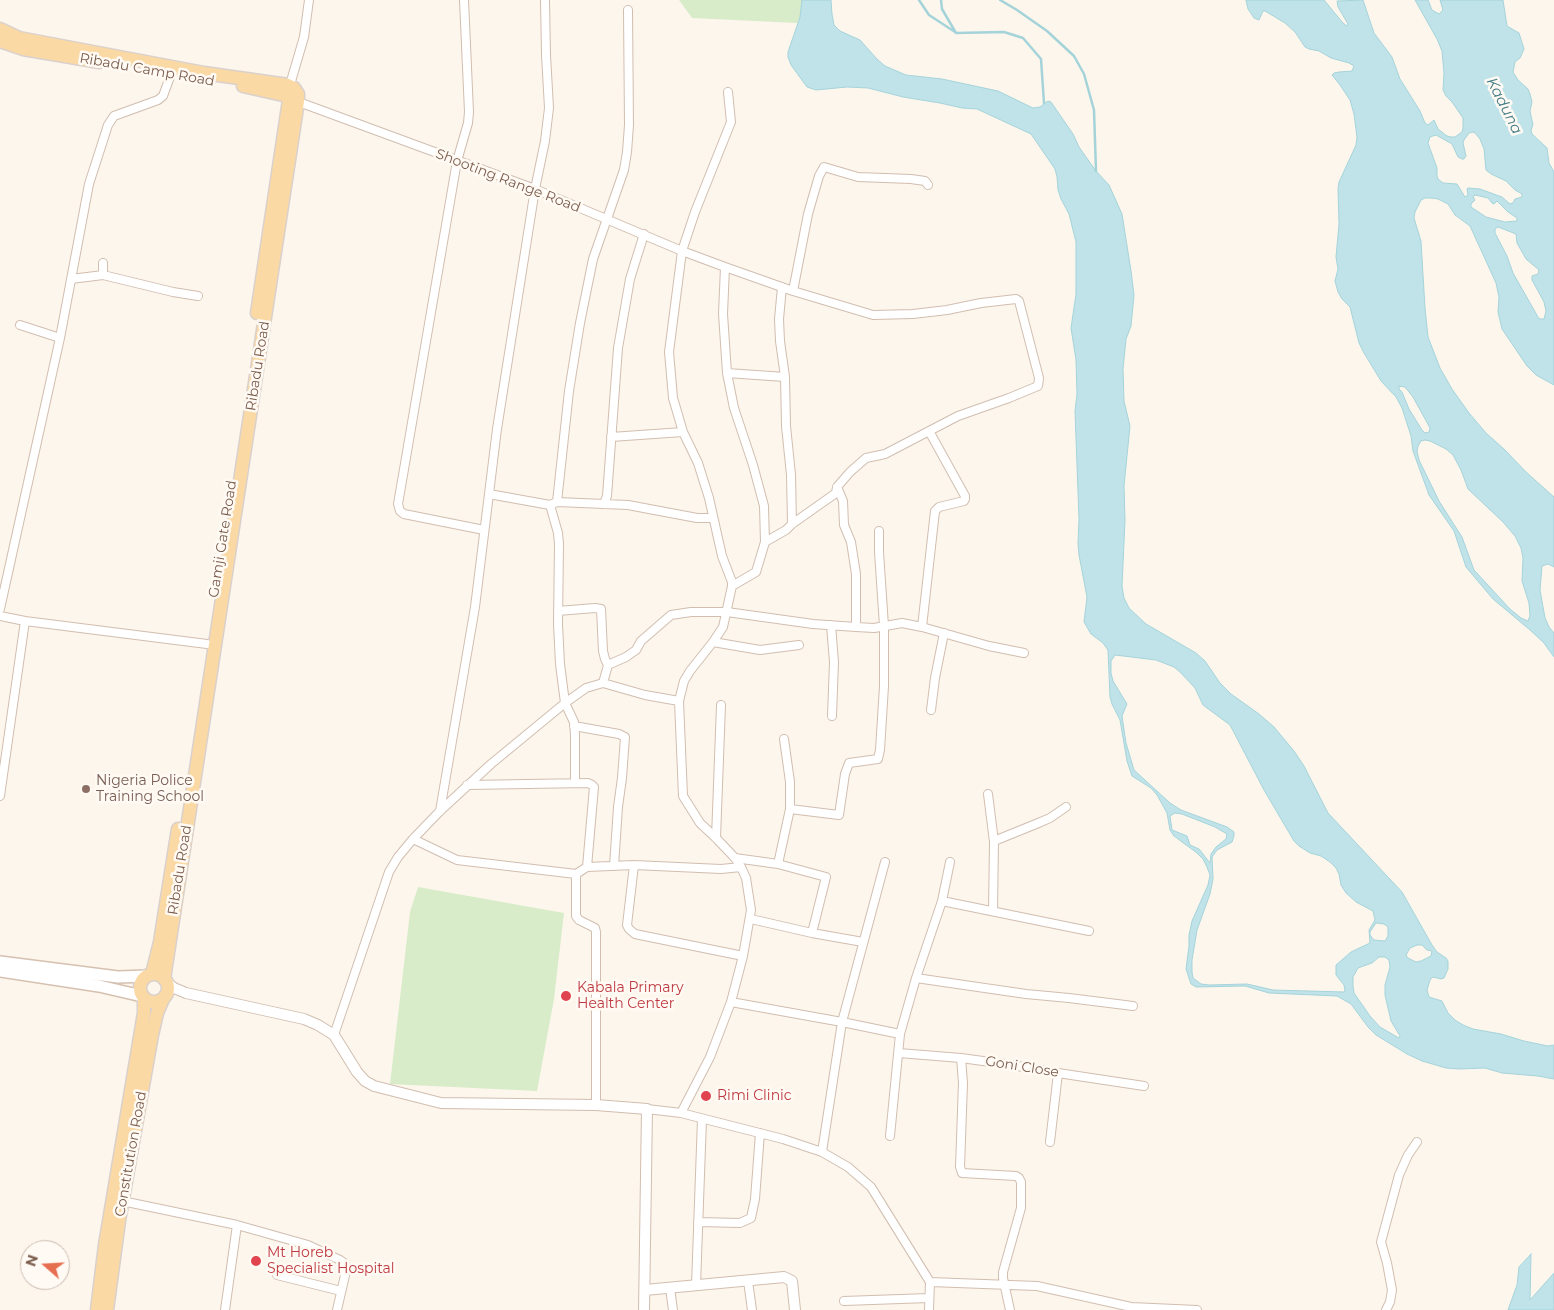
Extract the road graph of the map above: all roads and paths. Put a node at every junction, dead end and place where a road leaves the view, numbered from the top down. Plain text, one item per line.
1 (309, 0) edge
2 (464, 0) edge
3 (545, 0) edge
4 (628, 10) dead end
5 (0, 29) edge
6 (0, 40) edge
7 (171, 74) junction
8 (728, 92) dead end
9 (291, 97) junction
10 (457, 161) junction
11 (928, 185) dead end
12 (535, 189) junction
13 (606, 218) junction
14 (644, 234) junction
15 (682, 251) junction
16 (103, 263) dead end
17 (725, 267) junction
18 (103, 275) junction
19 (71, 279) junction
20 (782, 287) junction
21 (793, 291) junction
22 (198, 296) dead end
23 (20, 325) dead end
24 (60, 338) junction
25 (727, 373) junction
26 (785, 377) junction
27 (929, 431) junction
28 (683, 432) junction
29 (611, 437) junction
30 (837, 487) junction
31 (489, 494) junction
32 (554, 503) junction
33 (604, 504) junction
34 (713, 518) junction
35 (792, 524) junction
36 (484, 530) junction
37 (879, 531) dead end
38 (765, 542) junction
39 (222, 574) junction
40 (732, 586) junction
41 (0, 609) edge
42 (558, 611) junction
43 (727, 612) junction
44 (0, 616) edge
45 (24, 621) junction
46 (831, 625) junction
47 (884, 626) junction
48 (856, 627) junction
49 (922, 627) junction
50 (944, 633) junction
51 (713, 642) junction
52 (207, 644) junction
53 (800, 645) dead end
54 (1024, 653) dead end
55 (608, 665) junction
56 (602, 683) junction
57 (679, 701) junction
58 (566, 703) junction
59 (721, 706) dead end
60 (931, 710) dead end
61 (832, 716) dead end
62 (574, 726) junction
63 (784, 739) dead end
64 (575, 783) junction
65 (468, 786) junction
66 (988, 794) dead end
67 (0, 796) edge
68 (1066, 807) dead end
69 (790, 809) junction
70 (440, 811) junction
71 (716, 838) junction
72 (412, 839) junction
73 (994, 841) junction
74 (735, 858) junction
75 (885, 862) dead end
76 (950, 862) dead end
77 (778, 864) junction
78 (634, 865) junction
79 (614, 866) junction
80 (587, 867) junction
81 (741, 867) junction
82 (576, 874) junction
83 (942, 901) junction
84 (993, 911) junction
85 (751, 919) junction
86 (1089, 932) dead end
87 (812, 933) junction
88 (863, 942) junction
89 (743, 956) junction
90 (0, 962) edge
91 (0, 971) edge
92 (158, 978) junction
93 (916, 978) junction
94 (186, 993) junction
95 (143, 997) junction
96 (164, 998) junction
97 (730, 1002) junction
98 (1133, 1006) dead end
99 (842, 1022) junction
100 (900, 1034) junction
101 (334, 1035) junction
102 (899, 1053) junction
103 (961, 1058) junction
104 (1058, 1073) junction
105 (1144, 1086) dead end
106 (596, 1105) junction
107 (647, 1109) junction
108 (681, 1113) junction
109 (702, 1119) junction
110 (760, 1133) junction
111 (890, 1136) dead end
112 (1050, 1142) dead end
113 (1417, 1142) dead end
114 (822, 1152) junction
115 (122, 1201) junction
116 (698, 1222) junction
117 (237, 1225) junction
118 (277, 1275) dead end
119 (748, 1281) junction
120 (930, 1282) junction
121 (1005, 1284) junction
122 (696, 1285) junction
123 (670, 1288) junction
124 (645, 1290) junction
125 (342, 1291) junction
126 (929, 1298) junction
127 (844, 1300) dead end
128 (1131, 1308) edge
129 (97, 1310) edge
130 (107, 1310) edge
131 (225, 1310) edge
132 (337, 1310) edge
133 (644, 1310) edge
134 (673, 1310) edge
135 (752, 1310) edge
136 (795, 1310) edge
137 (929, 1310) edge
138 (1010, 1310) edge
139 (1196, 1310) edge
140 (1386, 1310) edge

1 - 9 street
2 - 10 street
3 - 12 street
4 - 13 street
5 - 9 main road
6 - 7 main road, Ribadu Camp Road
7 - 9 main road, Ribadu Camp Road
7 - 19 street
8 - 15 street
9 - 10 street, Shooting Range Road
9 - 39 main road, Gamji Gate Road
10 - 12 street, Shooting Range Road
10 - 36 street
11 - 21 street
12 - 13 street, Shooting Range Road
12 - 31 street
13 - 14 street, Shooting Range Road
13 - 32 street
14 - 15 street, Shooting Range Road
14 - 29 street
15 - 17 street, Shooting Range Road
15 - 28 street
16 - 18 street
17 - 20 street, Shooting Range Road
17 - 25 street
18 - 19 street
18 - 22 street
19 - 24 street
20 - 21 street, Shooting Range Road
20 - 26 street
21 - 27 street, Shooting Range Road
23 - 24 street
24 - 41 street
25 - 26 street
25 - 38 street
26 - 35 street
27 - 30 street
27 - 49 street
28 - 29 street
28 - 34 street
29 - 33 street
30 - 35 street
30 - 48 street
31 - 32 street
31 - 36 street
32 - 33 street
32 - 42 street
33 - 34 street
34 - 40 street
35 - 38 street
36 - 70 street
37 - 47 street
38 - 40 street
39 - 52 main road, Gamji Gate Road
39 - 92 main road, Ribadu Road
40 - 43 street
42 - 55 street
42 - 58 street
43 - 46 street
43 - 51 street
43 - 55 street
44 - 45 street
45 - 52 street
45 - 67 street
46 - 48 street
46 - 61 street
47 - 48 street
47 - 49 street
47 - 69 street
49 - 50 street
50 - 54 street
50 - 60 street
51 - 53 street
51 - 57 street
52 - 92 main road, Gamji Gate Road
55 - 56 street
56 - 57 street
56 - 58 street
57 - 71 street
58 - 62 street
58 - 65 street
59 - 71 street
62 - 64 street
62 - 79 street
63 - 69 street
64 - 65 street
64 - 80 street
65 - 70 street
66 - 73 street
68 - 73 street
69 - 77 street
70 - 72 street
71 - 74 street
72 - 82 street
72 - 101 street
73 - 84 street
74 - 77 street
74 - 81 street
75 - 88 street
76 - 83 street
77 - 87 street
78 - 79 street
78 - 81 street
78 - 89 street
79 - 80 street
80 - 82 street
81 - 85 street
82 - 106 street
83 - 84 street
83 - 93 street
84 - 86 street
85 - 87 street
85 - 89 street
87 - 88 street
88 - 99 street
89 - 97 street
90 - 92 main road
91 - 95 main road
92 - 94 street
92 - 95 main road
92 - 96 main road
93 - 98 street
93 - 100 street
94 - 96 street
94 - 101 street
95 - 96 main road
95 - 129 main road, Constitution Road
96 - 115 main road, Constitution Road
97 - 99 street
97 - 108 street
99 - 100 street
99 - 114 street
100 - 102 street
101 - 106 street
102 - 103 street, Goni Close
102 - 111 street
103 - 104 street, Goni Close
103 - 121 street
104 - 105 street, Goni Close
104 - 112 street
106 - 107 street
107 - 108 street
107 - 124 street
108 - 109 street
109 - 110 street
109 - 116 street
110 - 114 street
110 - 116 street
113 - 140 street
114 - 120 street
115 - 117 street
115 - 130 main road, Constitution Road
116 - 122 street
117 - 125 street
117 - 131 street
118 - 125 street
119 - 122 street
119 - 135 street
119 - 136 street
120 - 121 street
120 - 126 street
121 - 128 street
121 - 138 street
122 - 123 street
123 - 124 street
123 - 134 street
124 - 133 street
125 - 132 street
126 - 127 street
126 - 137 street
128 - 139 street

